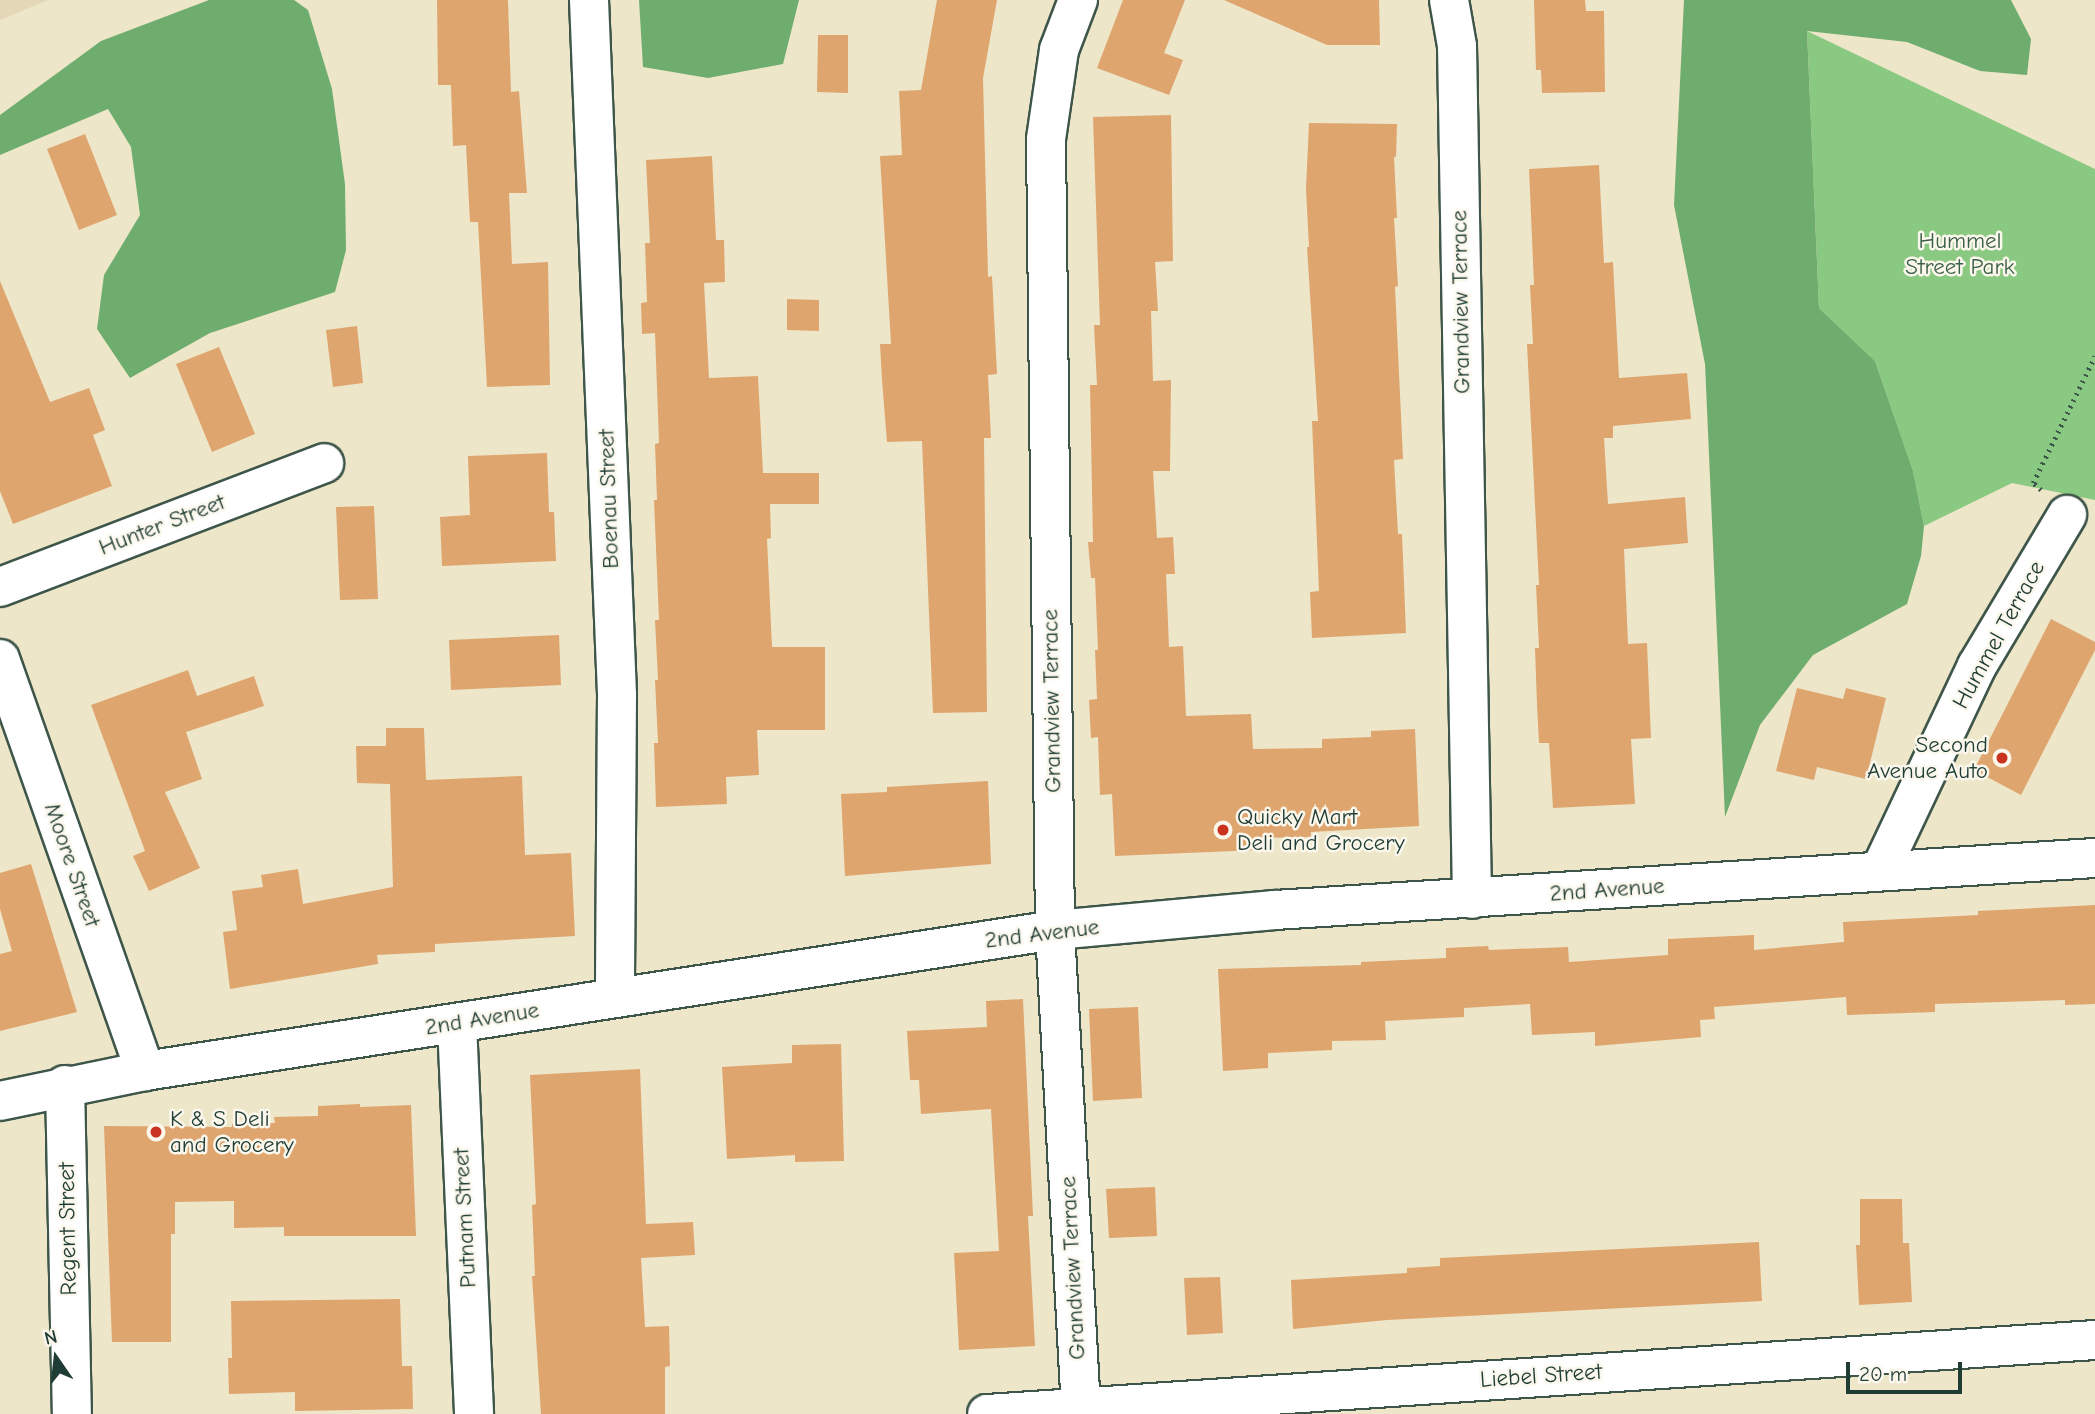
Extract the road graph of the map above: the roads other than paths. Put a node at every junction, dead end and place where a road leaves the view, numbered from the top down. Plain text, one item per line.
1 (589, 0) edge
2 (1078, 0) edge
3 (1449, 0) edge
4 (324, 464) dead end
5 (2067, 515) road end
6 (0, 587) edge
7 (0, 659) edge
8 (2095, 858) edge
9 (1880, 871) junction
10 (1472, 900) junction
11 (1055, 930) junction
12 (615, 998) junction
13 (457, 1023) junction
14 (145, 1071) junction
15 (65, 1085) junction
16 (0, 1101) edge
17 (2095, 1340) edge
18 (1081, 1406) junction
19 (72, 1414) edge
20 (474, 1414) edge
21 (987, 1414) edge

1 - 12 street, Boenau Street
2 - 11 street, Grandview Terrace
3 - 10 street, Grandview Terrace
4 - 6 street, Hunter Street
5 - 9 street, Hummel Terrace
7 - 14 street, Moore Street
8 - 9 street, 2nd Avenue
9 - 10 street, 2nd Avenue
10 - 11 street, 2nd Avenue
11 - 12 street, 2nd Avenue
11 - 18 street, Grandview Terrace
12 - 13 street, 2nd Avenue
13 - 14 street, 2nd Avenue
13 - 20 street, Putnam Street
14 - 15 street, 2nd Avenue
15 - 16 street, 2nd Avenue
15 - 19 street, Regent Street
17 - 18 street, Liebel Street
18 - 21 street, Liebel Street

